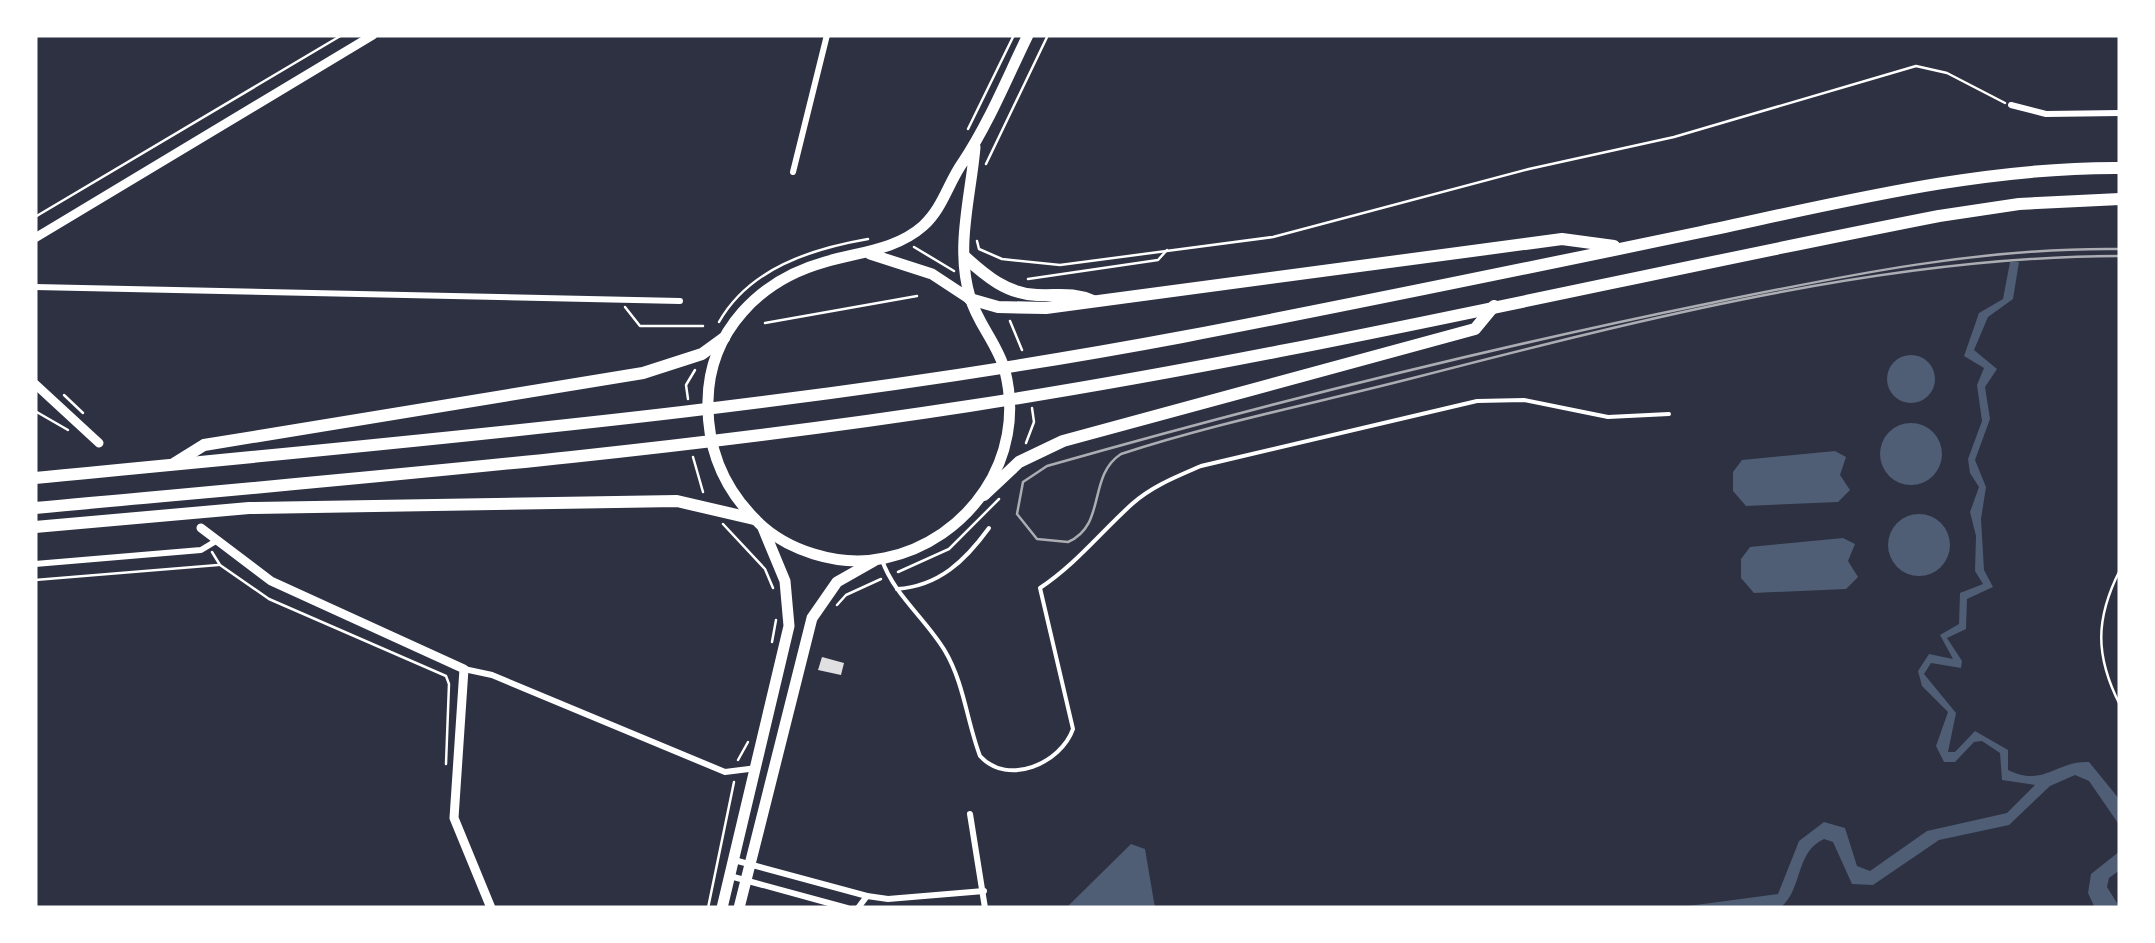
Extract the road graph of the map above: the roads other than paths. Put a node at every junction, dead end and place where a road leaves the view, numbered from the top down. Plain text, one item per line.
1 (372, 35) edge
2 (827, 35) edge
3 (1028, 35) edge
4 (2011, 105) road end
5 (2120, 113) edge
6 (975, 147) junction
7 (2120, 168) edge
8 (793, 172) dead end
9 (2120, 199) edge
10 (35, 238) edge
11 (1626, 248) junction
12 (865, 253) junction
13 (965, 257) junction
14 (35, 287) edge
15 (970, 299) junction
16 (680, 302) dead end
17 (1096, 302) junction
18 (1494, 306) junction
19 (720, 331) junction
20 (35, 384) edge
21 (35, 393) edge
22 (55, 406) junction
23 (1669, 414) dead end
24 (99, 443) dead end
25 (173, 464) junction
26 (35, 478) edge
27 (984, 494) junction
28 (35, 508) edge
29 (758, 523) junction
30 (35, 527) edge
31 (201, 528) dead end
32 (989, 528) dead end
33 (216, 541) junction
34 (878, 560) junction
35 (35, 564) edge
36 (896, 589) junction
37 (464, 669) junction
38 (756, 768) junction
39 (970, 814) dead end
40 (734, 860) junction
41 (750, 864) junction
42 (730, 876) junction
43 (746, 880) junction
44 (984, 891) junction
45 (867, 896) junction
46 (491, 908) edge
47 (722, 908) edge
48 (739, 908) edge
49 (846, 908) edge
50 (858, 908) edge
51 (985, 908) edge

1 - 10 street
2 - 8 street
3 - 6 main road
4 - 5 street
6 - 12 main road
6 - 13 main road
7 - 11 highway
9 - 18 highway
11 - 17 highway
11 - 25 highway
12 - 15 main road
12 - 19 main road
13 - 15 main road
13 - 17 highway
14 - 16 street
15 - 17 highway
15 - 27 main road
18 - 27 highway
18 - 28 highway
19 - 25 highway
19 - 29 main road
20 - 22 street
21 - 22 street
22 - 24 street
23 - 36 lane
25 - 26 highway
27 - 34 main road
29 - 30 highway
29 - 34 main road
29 - 38 main road
31 - 33 street
32 - 36 lane
33 - 35 street
33 - 37 street
34 - 36 lane
34 - 41 main road
37 - 38 street
37 - 46 street
38 - 40 main road
39 - 44 street
40 - 41 street
40 - 42 main road
41 - 43 main road
41 - 45 street
42 - 43 street
42 - 47 main road
43 - 48 main road
43 - 49 street
44 - 45 street
44 - 51 street
45 - 50 street

